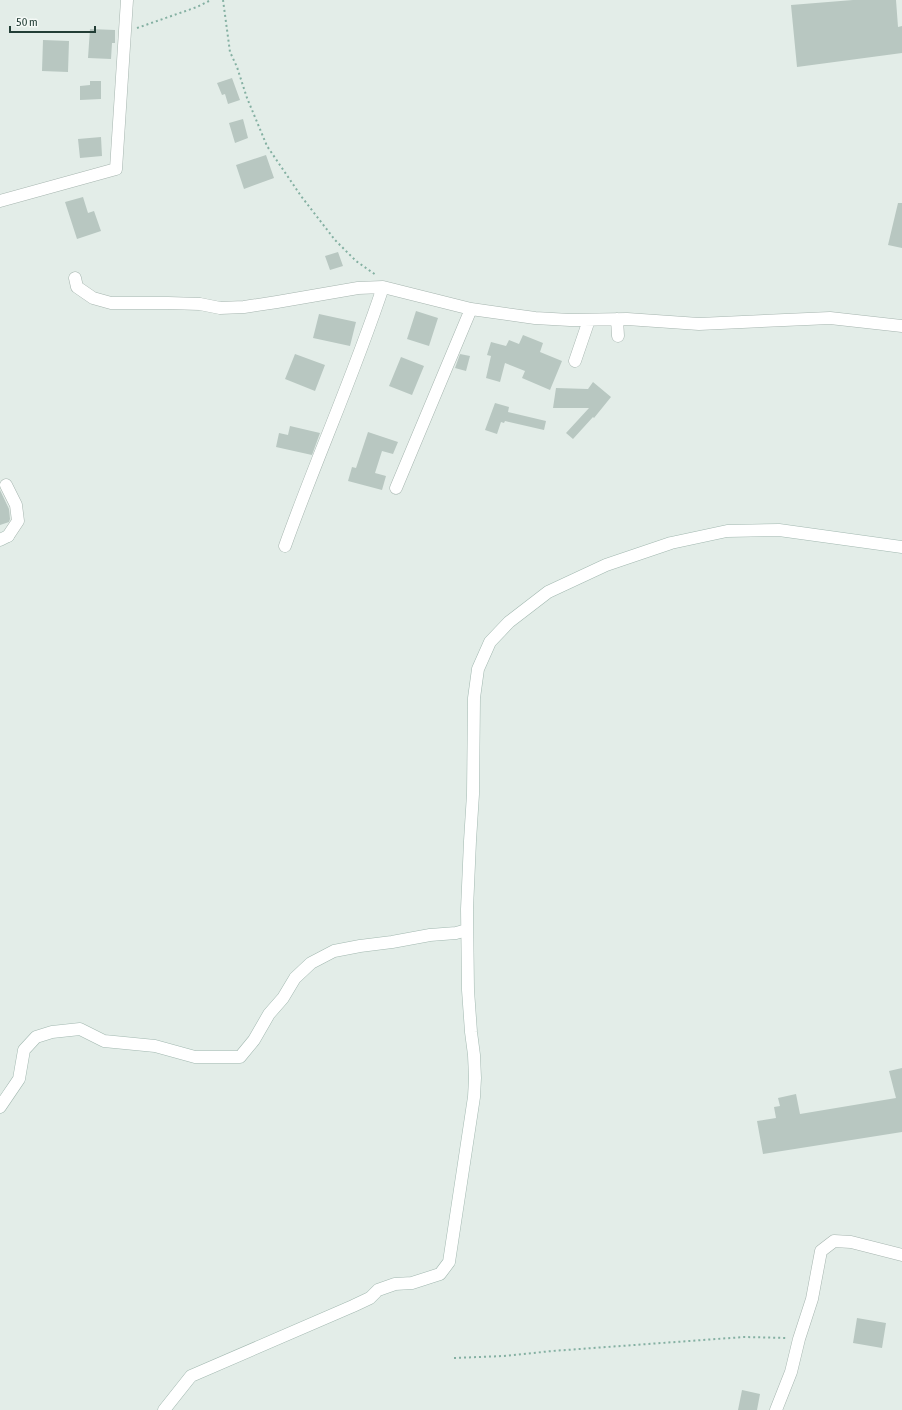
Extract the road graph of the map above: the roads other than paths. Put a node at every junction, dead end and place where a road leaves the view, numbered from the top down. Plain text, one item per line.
1 (127, 0) edge
2 (0, 201) edge
3 (75, 278) dead end
4 (383, 287) junction
5 (471, 309) junction
6 (589, 320) junction
7 (617, 320) junction
8 (902, 326) edge
9 (618, 336) dead end
10 (575, 361) dead end
11 (6, 485) dead end
12 (396, 488) dead end
13 (4, 538) edge
14 (285, 546) dead end
15 (902, 547) edge
16 (467, 930) junction
17 (0, 1107) edge
18 (902, 1255) edge
19 (164, 1410) edge
20 (776, 1410) edge

1 - 2 street
3 - 4 street
4 - 5 street
4 - 14 street
5 - 6 street
5 - 12 street
6 - 7 street
6 - 10 street
7 - 8 street
7 - 9 street
11 - 13 street
15 - 16 street
16 - 17 street
16 - 19 street
18 - 20 street

